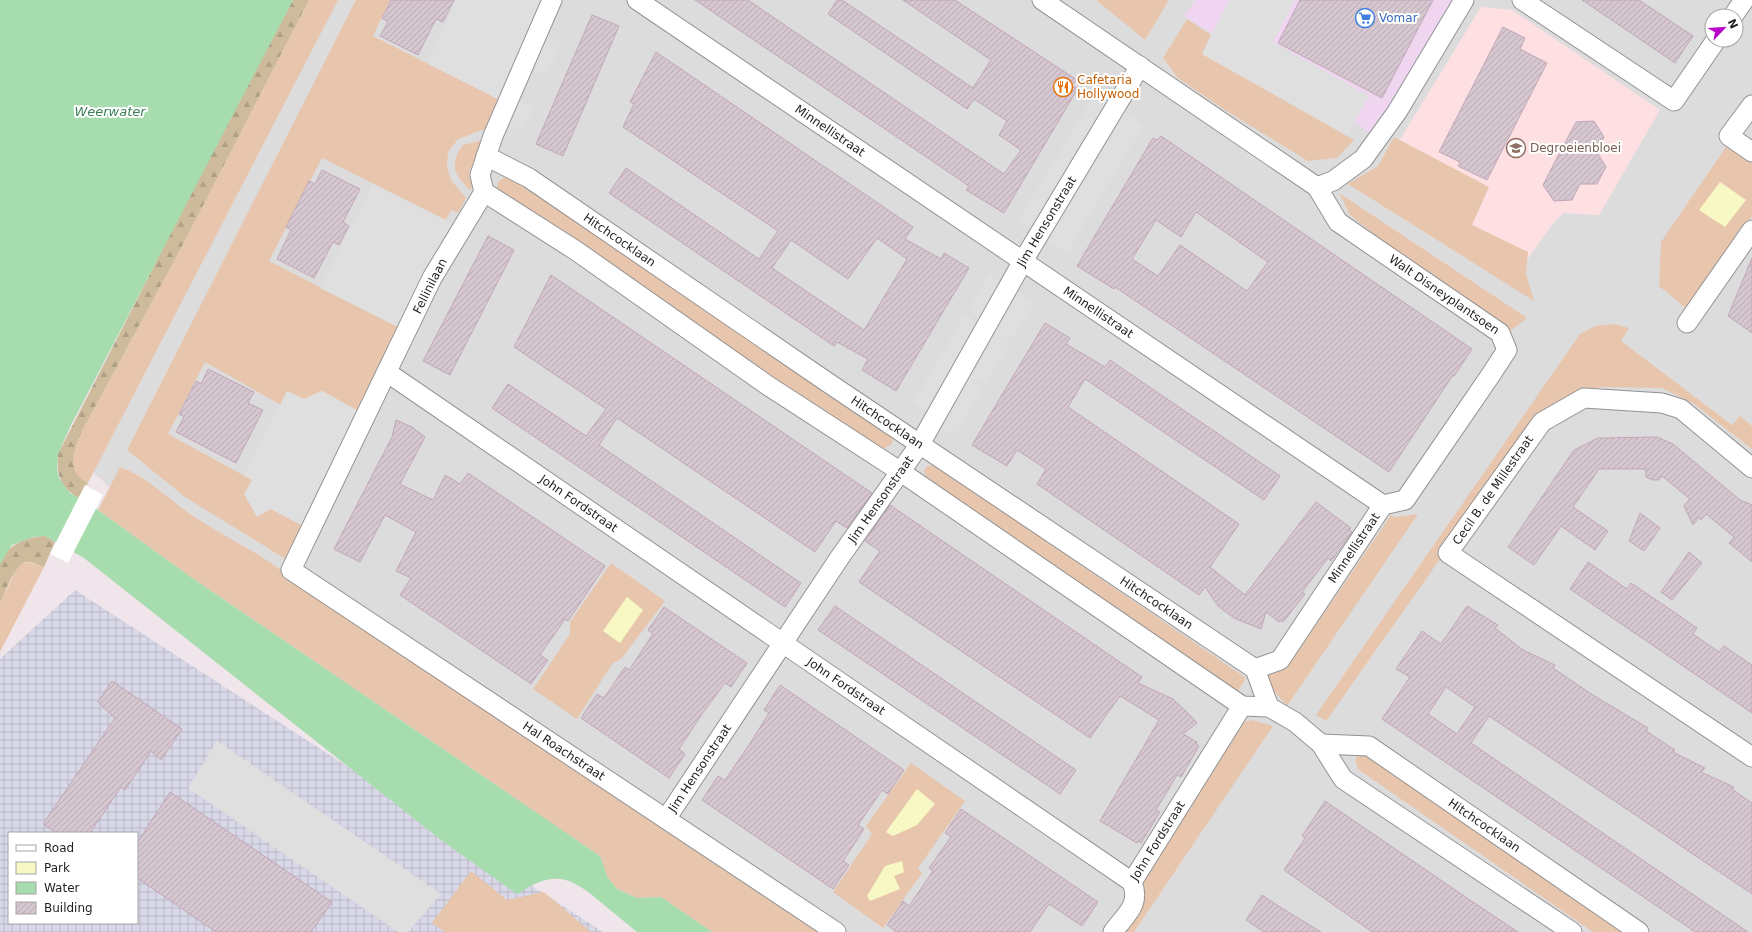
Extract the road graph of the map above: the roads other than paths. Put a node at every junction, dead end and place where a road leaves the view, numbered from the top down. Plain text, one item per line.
1 (552, 0) edge
2 (637, 0) edge
3 (1042, 0) edge
4 (1464, 0) edge
5 (1522, 0) edge
6 (1710, 48) edge
7 (1140, 66) junction
8 (1752, 105) edge
9 (1752, 152) edge
10 (486, 156) junction
11 (1317, 187) junction
12 (484, 192) junction
13 (1752, 230) edge
14 (1023, 261) junction
15 (1687, 323) dead end
16 (388, 373) junction
17 (920, 444) junction
18 (1752, 468) edge
19 (901, 472) junction
20 (1383, 505) junction
21 (291, 570) joint
22 (782, 643) junction
23 (1255, 669) junction
24 (1242, 706) junction
25 (1269, 707) junction
26 (1321, 744) junction
27 (1752, 757) edge
28 (666, 819) junction
29 (1132, 882) junction
30 (836, 932) edge
31 (1113, 932) edge
32 (1572, 932) edge
33 (1639, 932) edge

1 - 10 street
2 - 14 street, Minnellistraat
3 - 7 street, Walt Disneyplantsoen
4 - 11 street
5 - 6 street
7 - 11 street, Walt Disneyplantsoen
7 - 14 street, Jim Hensonstraat
8 - 9 street
10 - 12 street
10 - 17 street, Hitchcocklaan
11 - 20 street, Walt Disneyplantsoen
12 - 16 street, Fellinilaan
12 - 19 street
13 - 15 street
14 - 17 street, Jim Hensonstraat
14 - 20 street, Minnellistraat
16 - 21 street, Fellinilaan
16 - 22 street, John Fordstraat
17 - 19 street, Jim Hensonstraat
17 - 23 street, Hitchcocklaan
18 - 27 street, Cecil B. de Millestraat
19 - 22 street, Jim Hensonstraat
19 - 24 street
20 - 23 street, Minnellistraat
21 - 28 street, Hal Roachstraat
22 - 28 street, Jim Hensonstraat
22 - 29 street, John Fordstraat
23 - 25 street
24 - 25 street
24 - 29 street, John Fordstraat
25 - 26 street
26 - 32 street
26 - 33 street, Hitchcocklaan
28 - 30 street, Hal Roachstraat
29 - 31 street

